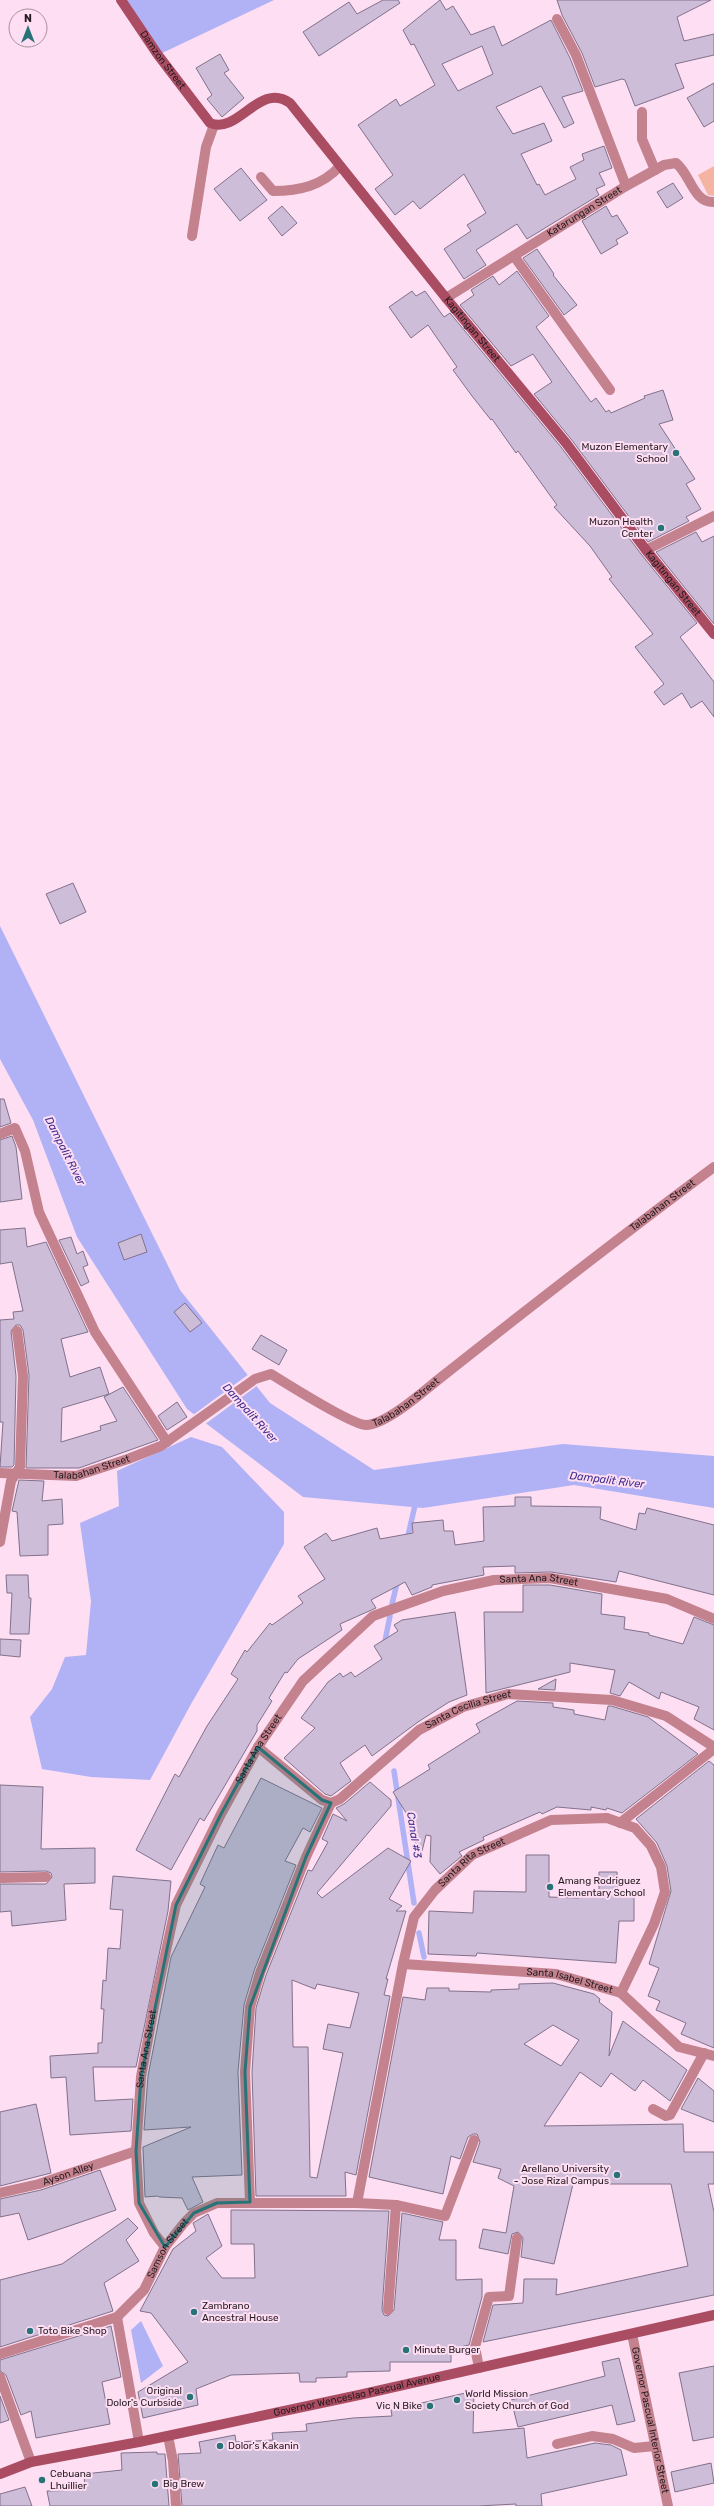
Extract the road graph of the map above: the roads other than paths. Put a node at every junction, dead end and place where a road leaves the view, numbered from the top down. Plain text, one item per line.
1 (121, 0) edge
2 (557, 19) dead end
3 (642, 112) dead end
4 (214, 125) junction
5 (340, 166) junction
6 (655, 170) junction
7 (261, 177) dead end
8 (626, 186) junction
9 (714, 202) edge
10 (192, 236) dead end
11 (514, 256) junction
12 (446, 298) junction
13 (610, 390) dead end
14 (714, 516) edge
15 (646, 550) junction
16 (714, 634) edge
17 (0, 1134) edge
18 (714, 1167) edge
19 (17, 1331) dead end
20 (167, 1442) junction
21 (0, 1472) edge
22 (16, 1474) junction
23 (0, 1542) edge
24 (714, 1619) edge
25 (258, 1747) junction
26 (714, 1748) edge
27 (331, 1803) junction
28 (620, 1823) junction
29 (46, 1877) dead end
30 (0, 1878) edge
31 (403, 1964) junction
32 (620, 1993) junction
33 (704, 2053) junction
34 (714, 2056) edge
35 (653, 2109) dead end
36 (474, 2140) dead end
37 (136, 2152) junction
38 (0, 2193) edge
39 (250, 2202) junction
40 (357, 2203) junction
41 (396, 2205) junction
42 (517, 2238) dead end
43 (165, 2247) junction
44 (388, 2310) dead end
45 (714, 2315) edge
46 (116, 2317) junction
47 (632, 2334) junction
48 (0, 2354) edge
49 (479, 2368) junction
50 (0, 2377) edge
51 (168, 2436) junction
52 (139, 2442) junction
53 (557, 2444) dead end
54 (655, 2446) junction
55 (31, 2462) junction
56 (0, 2474) edge
57 (176, 2506) edge
58 (668, 2506) edge

1 - 4 street, Damzon Street
2 - 8 street
3 - 6 street
4 - 5 street, Kagitingan Street
4 - 10 street
5 - 7 street
5 - 12 street, Kagitingan Street
6 - 8 street, Katarungan Street
6 - 9 street, Katarungan Street
8 - 11 street, Katarungan Street
11 - 12 street, Katarungan Street
11 - 13 street
12 - 15 street, Kagitingan Street
14 - 15 street
15 - 16 street, Kagitingan Street
17 - 20 street
18 - 20 street, Talabahan Street
19 - 22 street
20 - 22 street, Talabahan Street
21 - 22 street, Talabahan Street
22 - 23 street
24 - 25 street, Santa Ana Street
25 - 27 street
25 - 37 street, Santa Ana Street
26 - 27 street, Santa Cecilia Street
26 - 28 street
27 - 39 street
28 - 31 street, Santa Rita Street
28 - 32 street, Santa Rita Street
29 - 30 street
31 - 32 street, Santa Isabel Street
31 - 40 street, Santa Rita Street
32 - 33 street, Santa Isabel Street
33 - 34 street, Santa Isabel Street
33 - 35 street
36 - 41 street, Samson Street
37 - 38 street, Ayson Alley
37 - 43 street, Santa Ana Street
39 - 40 street, Samson Street
39 - 43 street, Samson Street
40 - 41 street, Samson Street
41 - 44 street
42 - 49 street
43 - 46 street, Samson Street
45 - 47 street, Governor Wenceslao Pascual Avenue
46 - 48 street, Samson Street
46 - 52 street
47 - 49 street, Governor Wenceslao Pascual Avenue
47 - 54 street, Governor Pascual Interior Street
49 - 51 street, Governor Wenceslao Pascual Avenue
50 - 55 street
51 - 52 street, Governor Wenceslao Pascual Avenue
51 - 57 street
52 - 55 street, Governor Wenceslao Pascual Avenue
53 - 54 street
54 - 58 street, Governor Pascual Interior Street
55 - 56 street, Governor Wenceslao Pascual Avenue

